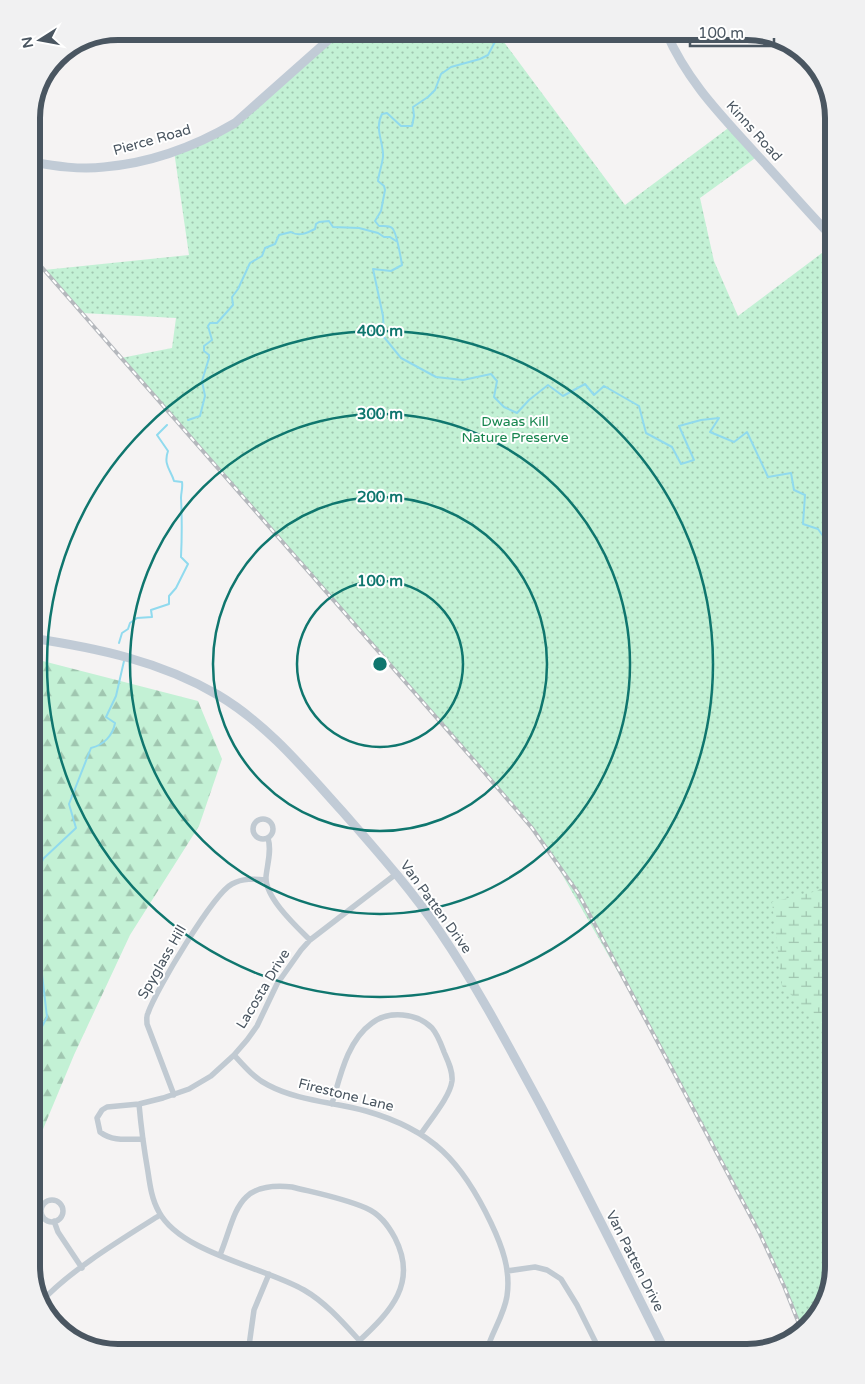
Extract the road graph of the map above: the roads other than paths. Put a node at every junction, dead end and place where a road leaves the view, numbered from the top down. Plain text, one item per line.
1 (328, 40) edge
2 (669, 40) edge
3 (40, 163) edge
4 (825, 229) edge
5 (40, 640) edge
6 (268, 838) dead end
7 (396, 874) junction
8 (266, 880) junction
9 (310, 940) junction
10 (234, 1055) junction
11 (174, 1095) junction
12 (139, 1104) junction
13 (332, 1104) junction
14 (421, 1134) junction
15 (143, 1139) junction
16 (160, 1214) junction
17 (54, 1222) dead end
18 (220, 1255) junction
19 (82, 1268) junction
20 (507, 1271) junction
21 (269, 1274) junction
22 (47, 1297) edge
23 (359, 1341) junction
24 (249, 1344) edge
25 (362, 1344) edge
26 (489, 1344) edge
27 (596, 1344) edge
28 (662, 1344) edge

1 - 3 street, Pierce Road
2 - 4 street, Kinns Road
5 - 7 street, Van Patten Drive
6 - 8 street
7 - 9 street, Lacosta Drive
7 - 28 street, Van Patten Drive
8 - 9 street
8 - 11 street, Spyglass Hill
9 - 10 street, Lacosta Drive
10 - 11 street, Lacosta Drive
10 - 13 street, Firestone Lane
11 - 12 street, Lacosta Drive
12 - 15 street
12 - 15 street, Lacosta Drive
13 - 14 street, Firestone Lane
13 - 14 street
14 - 20 street, Firestone Lane
15 - 16 street
16 - 18 street
16 - 19 street
17 - 19 street
18 - 21 street
18 - 23 street
19 - 22 street
20 - 26 street, Firestone Lane
20 - 27 street
21 - 23 street
21 - 24 street
23 - 25 street

